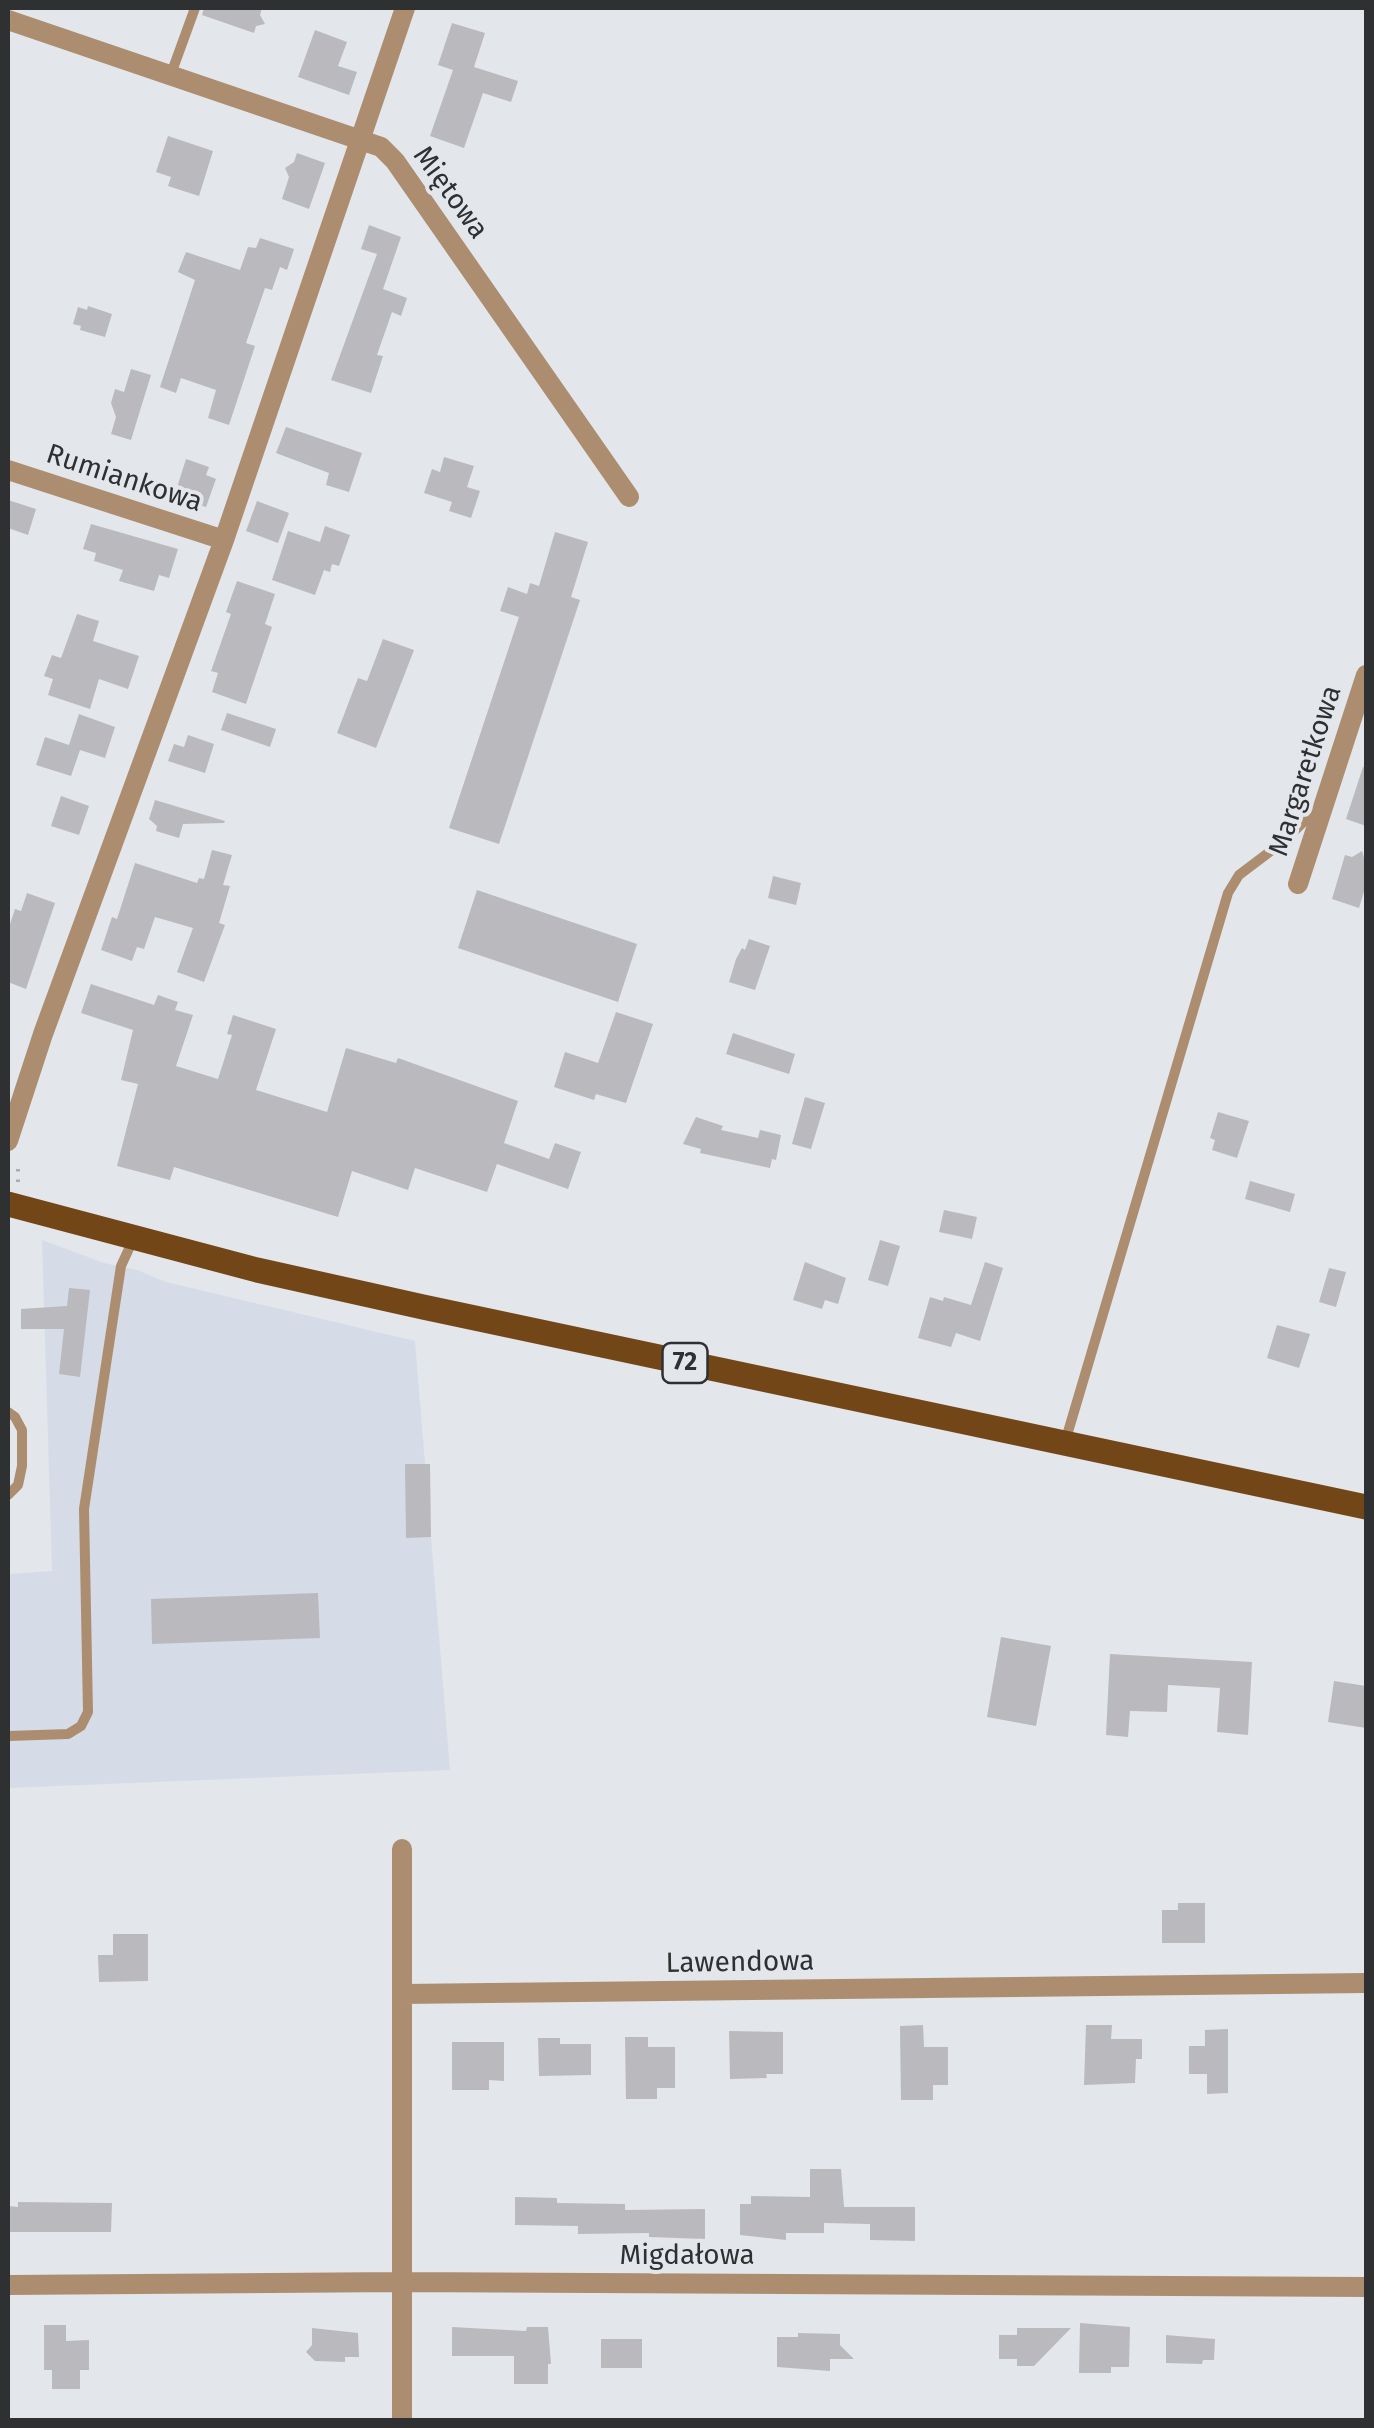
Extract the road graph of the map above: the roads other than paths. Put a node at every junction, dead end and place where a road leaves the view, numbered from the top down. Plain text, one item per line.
1 (195, 8) edge
2 (405, 8) edge
3 (8, 20) edge
4 (170, 74) junction
5 (360, 138) junction
6 (8, 470) edge
7 (629, 497) dead end
8 (224, 540) junction
9 (1366, 675) edge
10 (1326, 799) junction
11 (1298, 884) dead end
12 (8, 1141) edge
13 (8, 1204) edge
14 (133, 1239) junction
15 (8, 1412) edge
16 (1065, 1443) junction
17 (8, 1495) edge
18 (1366, 1507) edge
19 (8, 1736) edge
20 (402, 1849) dead end
21 (1366, 1983) edge
22 (402, 1994) junction
23 (400, 2282) junction
24 (8, 2285) edge
25 (1366, 2287) edge
26 (402, 2420) edge

1 - 4 lane
2 - 5 street
3 - 4 street, Miętowa
4 - 5 street, Miętowa
5 - 7 street, Miętowa
5 - 8 street
6 - 8 street, Rumiankowa
8 - 12 street
9 - 10 street, Margaretkowa
10 - 11 street, Margaretkowa
10 - 16 lane
13 - 14 main road, 72
14 - 16 main road, 72
14 - 19 lane
15 - 17 lane
16 - 18 main road, 72
20 - 22 street
21 - 22 street, Lawendowa
22 - 23 street
23 - 24 street, Migdałowa
23 - 25 street, Migdałowa
23 - 26 street

